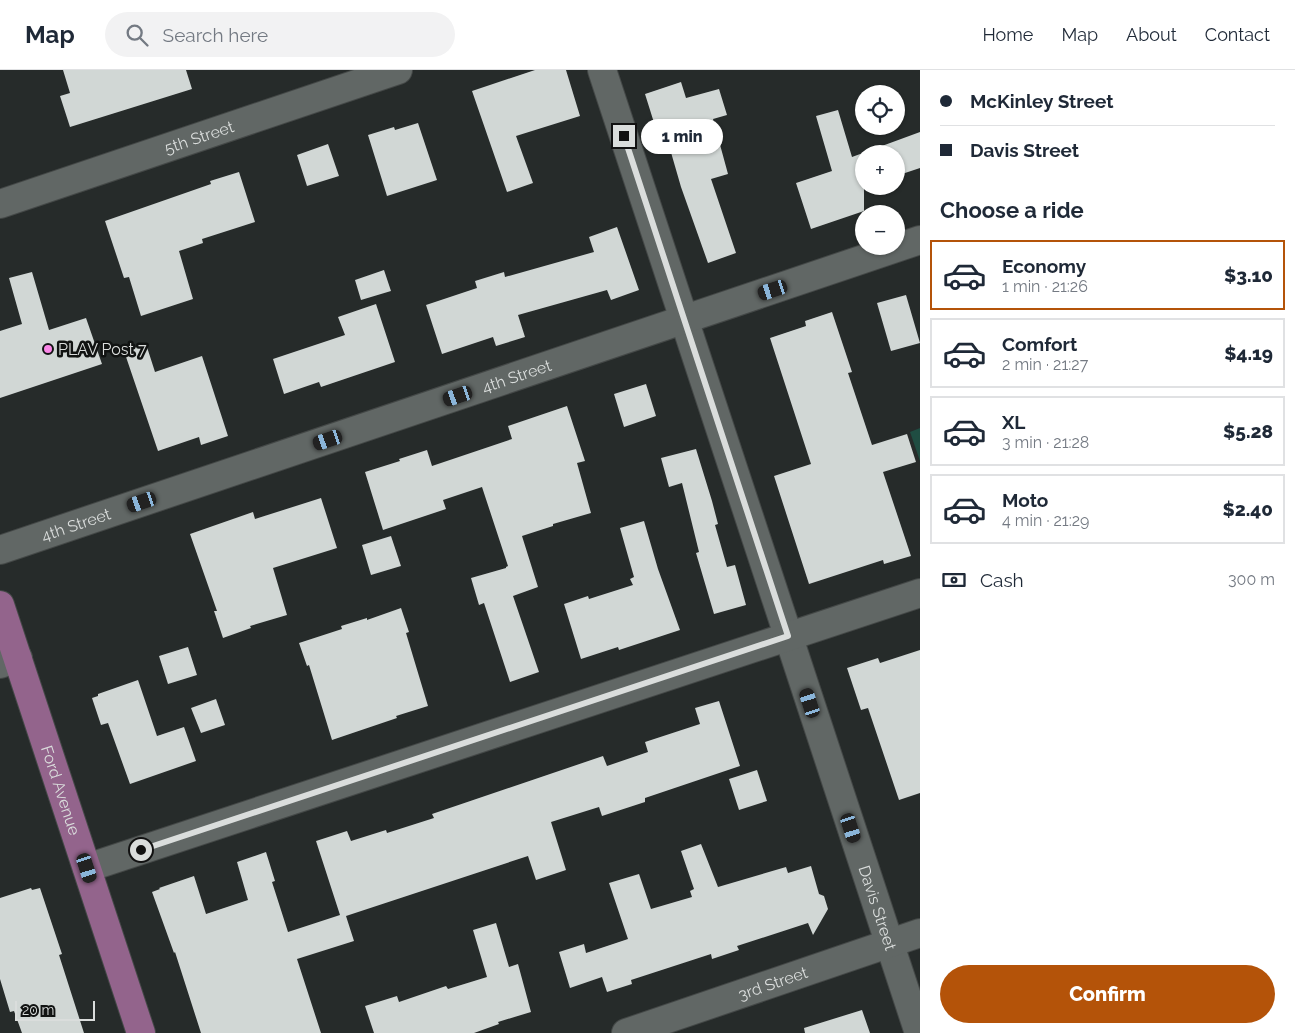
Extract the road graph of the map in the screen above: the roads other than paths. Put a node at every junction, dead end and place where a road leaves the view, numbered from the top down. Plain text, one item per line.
1 (398, 70) edge
2 (602, 70) edge
3 (0, 204) edge
4 (920, 240) edge
5 (684, 320) junction
6 (0, 550) edge
7 (920, 593) edge
8 (0, 605) edge
9 (788, 636) junction
10 (9, 661) edge
11 (87, 868) junction
12 (920, 933) edge
13 (890, 943) junction
14 (141, 1033) edge
15 (626, 1033) edge
16 (919, 1033) edge

1 - 3 street, 5th Street
2 - 5 street, Davis Street
4 - 5 street, 4th Street
5 - 6 street, 4th Street
5 - 9 street, Davis Street
7 - 9 street
8 - 10 main road, Ford Avenue
9 - 11 street
9 - 13 street, Davis Street
10 - 11 main road, Ford Avenue
11 - 14 main road, Ford Avenue
12 - 13 street, 3rd Street
13 - 15 street, 3rd Street
13 - 16 street, Davis Street

